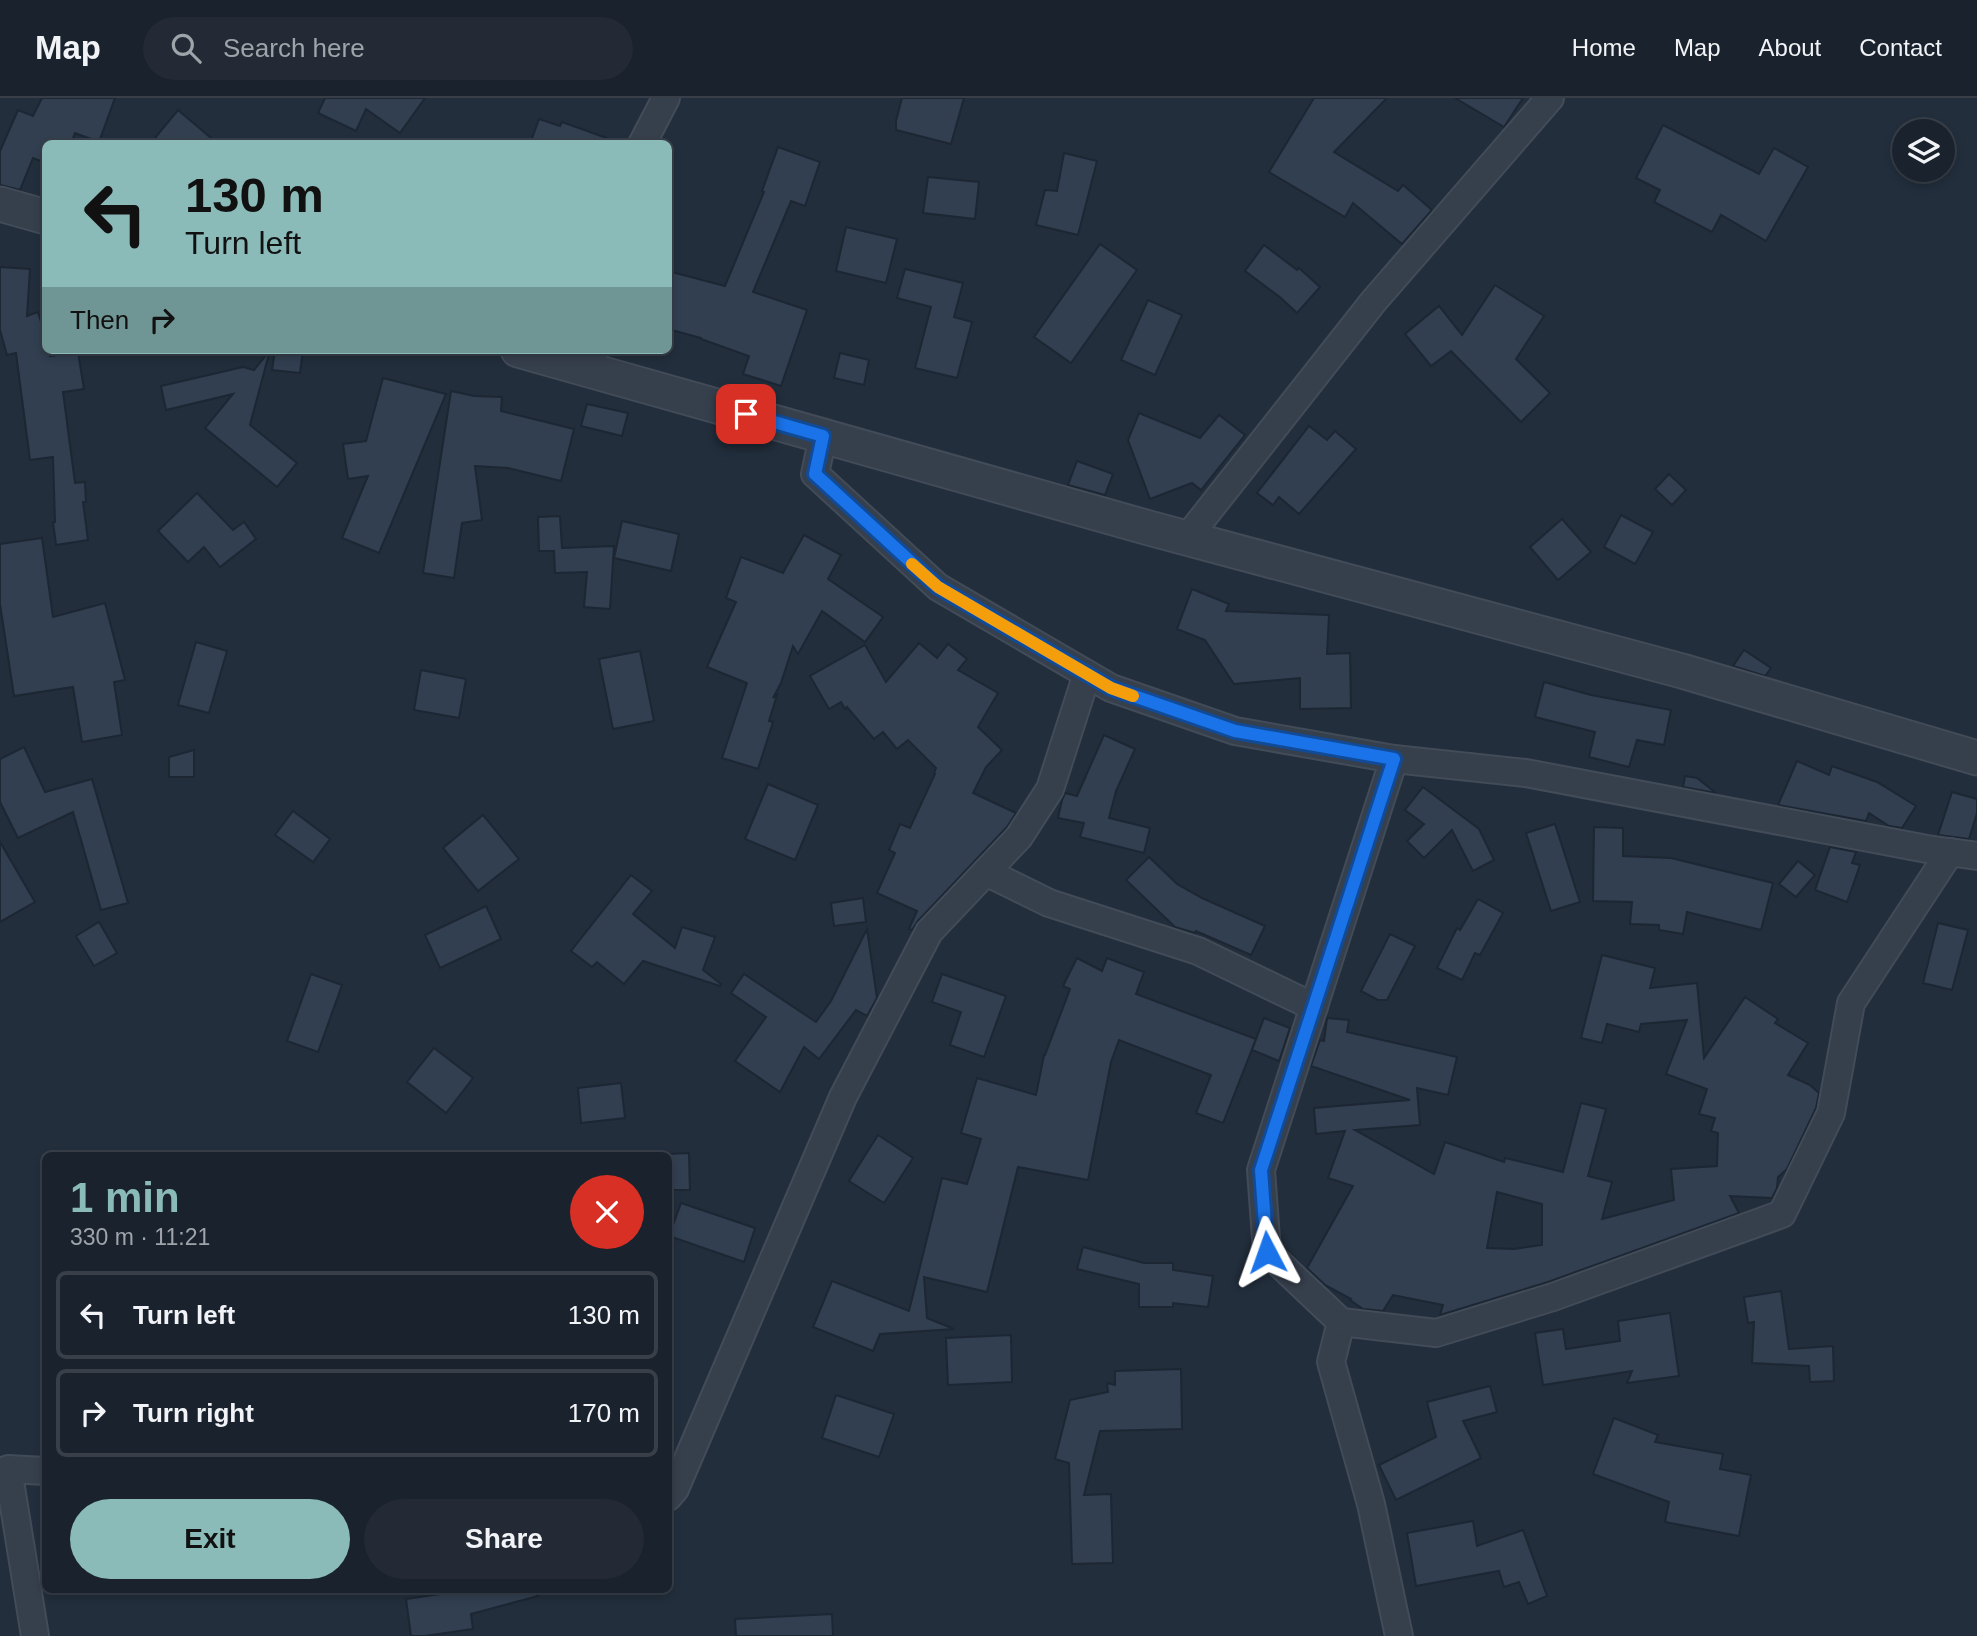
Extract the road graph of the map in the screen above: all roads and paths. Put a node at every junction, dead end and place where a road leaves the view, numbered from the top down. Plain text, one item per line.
1 (666, 98) edge
2 (1550, 98) edge
3 (644, 140) edge
4 (0, 204) edge
5 (42, 216) edge
6 (548, 354) edge
7 (593, 360) edge
8 (823, 436) junction
9 (1187, 538) junction
10 (1087, 674) junction
11 (1977, 758) edge
12 (1394, 759) junction
13 (1950, 852) junction
14 (1977, 856) edge
15 (986, 872) junction
16 (1314, 1007) junction
17 (1341, 1322) junction
18 (3, 1467) edge
19 (42, 1471) edge
20 (672, 1492) edge
21 (35, 1636) edge
22 (1399, 1636) edge

1 - 3 street
2 - 9 street
4 - 5 street
6 - 7 street
7 - 8 street
8 - 9 street
8 - 10 street
9 - 11 street
10 - 12 street
10 - 15 street
12 - 13 street
12 - 16 street
13 - 14 street
13 - 17 street
15 - 16 street
15 - 20 street
16 - 17 street
17 - 22 street
18 - 19 street
18 - 21 street

